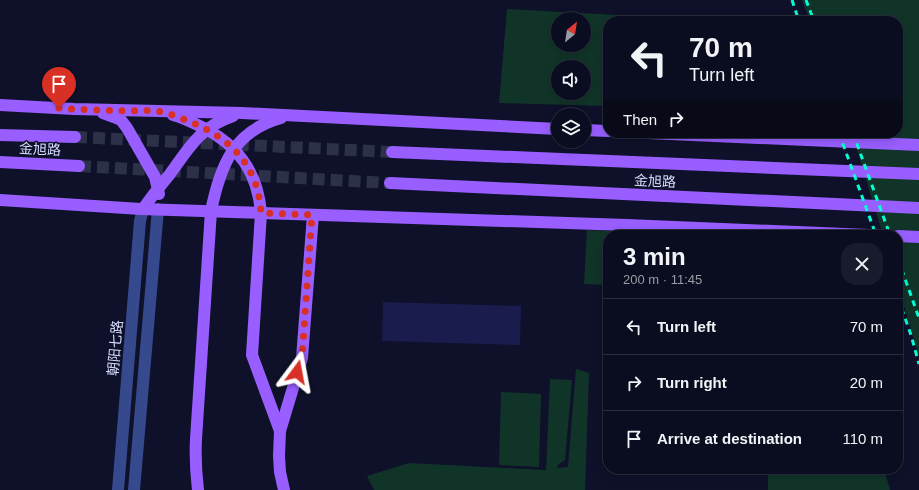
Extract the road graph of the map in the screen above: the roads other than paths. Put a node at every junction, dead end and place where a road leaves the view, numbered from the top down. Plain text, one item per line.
1 (0, 105) edge
2 (83, 109) junction
3 (158, 111) junction
4 (242, 113) junction
5 (292, 116) junction
6 (206, 129) junction
7 (551, 129) edge
8 (591, 130) edge
9 (603, 131) edge
10 (0, 135) edge
11 (75, 137) tunnel mouth
12 (761, 138) edge
13 (919, 145) edge
14 (234, 149) junction
15 (392, 152) tunnel mouth
16 (0, 162) edge
17 (79, 166) tunnel mouth
18 (919, 174) edge
19 (390, 183) tunnel mouth
20 (158, 189) junction
21 (0, 200) edge
22 (919, 208) edge
23 (143, 209) junction
24 (158, 209) junction
25 (211, 211) junction
26 (261, 213) junction
27 (312, 215) junction
28 (744, 230) edge
29 (903, 236) edge
30 (919, 237) edge
31 (280, 431) junction
32 (118, 490) edge
33 (134, 490) edge
34 (198, 490) edge
35 (284, 490) edge

1 - 2 main road
2 - 3 main road
2 - 20 main road
3 - 4 main road
3 - 6 main road
4 - 5 main road
4 - 6 main road
5 - 7 main road
5 - 14 main road
6 - 14 main road
6 - 20 main road
8 - 9 main road
10 - 11 main road, 金旭路
12 - 13 main road
14 - 25 main road
14 - 26 main road
15 - 18 main road, 金旭路
16 - 17 main road, 金旭路
19 - 22 main road, 金旭路
20 - 23 main road
20 - 24 main road
21 - 23 main road
23 - 24 main road
23 - 32 street, 朝阳七路
24 - 25 main road
24 - 33 street
25 - 26 main road
25 - 34 main road
26 - 27 main road
26 - 31 main road
27 - 28 main road
27 - 31 main road
29 - 30 main road
31 - 35 main road

